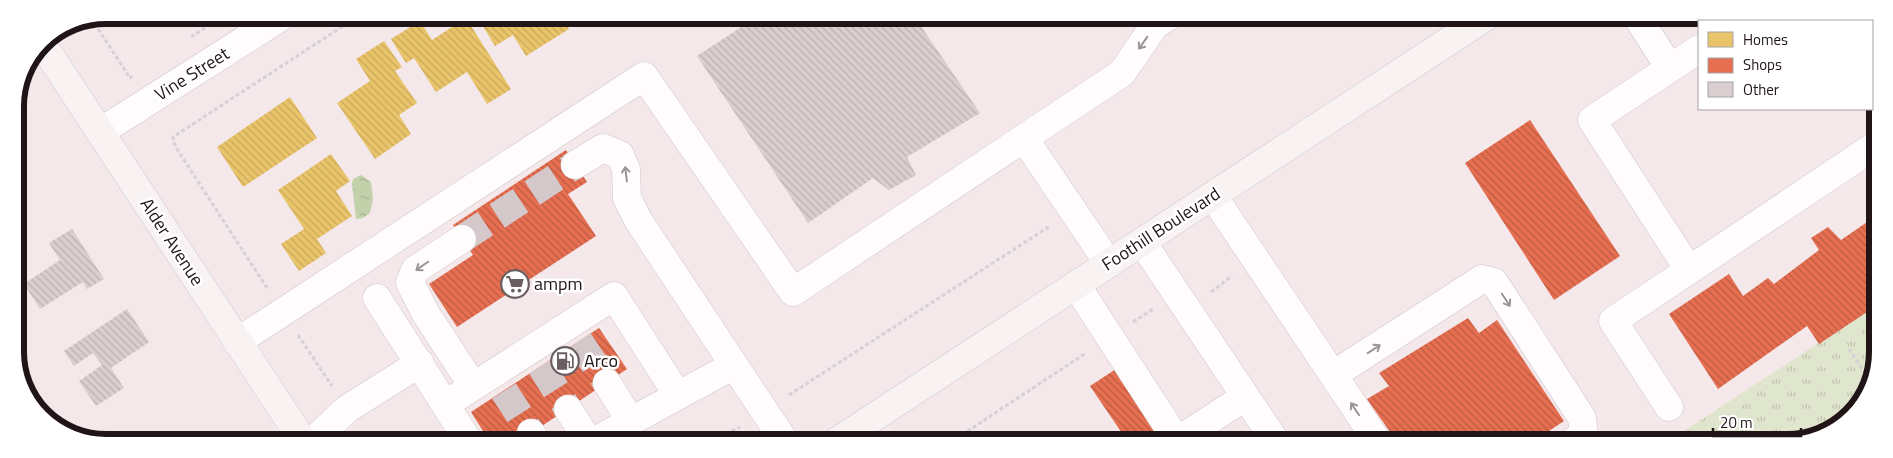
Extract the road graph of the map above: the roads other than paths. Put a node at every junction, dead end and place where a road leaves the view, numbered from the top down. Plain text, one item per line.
1 (270, 24) edge
2 (1157, 24) edge
3 (1475, 24) edge
4 (1642, 24) edge
5 (46, 50) edge
6 (1698, 50) edge
7 (1670, 68) junction
8 (100, 132) junction
9 (1024, 138) junction
10 (1869, 150) edge
11 (575, 165) tunnel mouth
12 (1213, 196) junction
13 (462, 239) tunnel mouth
14 (1142, 242) junction
15 (1109, 264) junction
16 (1688, 270) junction
17 (1076, 285) junction
18 (377, 298) dead end
19 (237, 342) junction
20 (420, 363) junction
21 (734, 365) junction
22 (1333, 375) junction
23 (490, 383) junction
24 (607, 383) tunnel mouth
25 (677, 394) junction
26 (1245, 397) junction
27 (446, 404) junction
28 (1668, 408) dead end
29 (568, 409) tunnel mouth
30 (630, 420) junction
31 (298, 434) edge
32 (320, 434) edge
33 (465, 434) edge
34 (585, 434) edge
35 (605, 434) edge
36 (780, 434) edge
37 (852, 434) edge
38 (1173, 434) edge
39 (1190, 434) edge
40 (1270, 434) edge
41 (1373, 434) edge
42 (1584, 434) edge

1 - 8 street, Vine Street
2 -> 9 street
3 - 12 main road, Foothill Boulevard
4 - 7 street
5 - 8 main road, Alder Avenue
6 - 7 street
7 - 16 street
8 - 19 main road, Alder Avenue
9 - 15 street
9 - 19 street
10 - 16 street
21 -> 11 street
12 - 14 main road, Foothill Boulevard
12 - 22 street
13 -> 23 street
14 - 15 main road, Foothill Boulevard
14 - 26 street
15 - 17 main road, Foothill Boulevard
16 - 28 street
17 - 37 main road, Foothill Boulevard
17 - 38 street
18 - 20 street
19 - 31 main road, Alder Avenue
20 - 27 street
20 - 32 street
21 - 25 street
21 - 36 street
41 -> 22 street
22 -> 42 street
23 - 25 street
23 - 27 street
24 - 30 street
25 - 30 street
26 - 39 street
26 - 40 street
27 - 33 street
29 - 34 street
30 - 35 street

